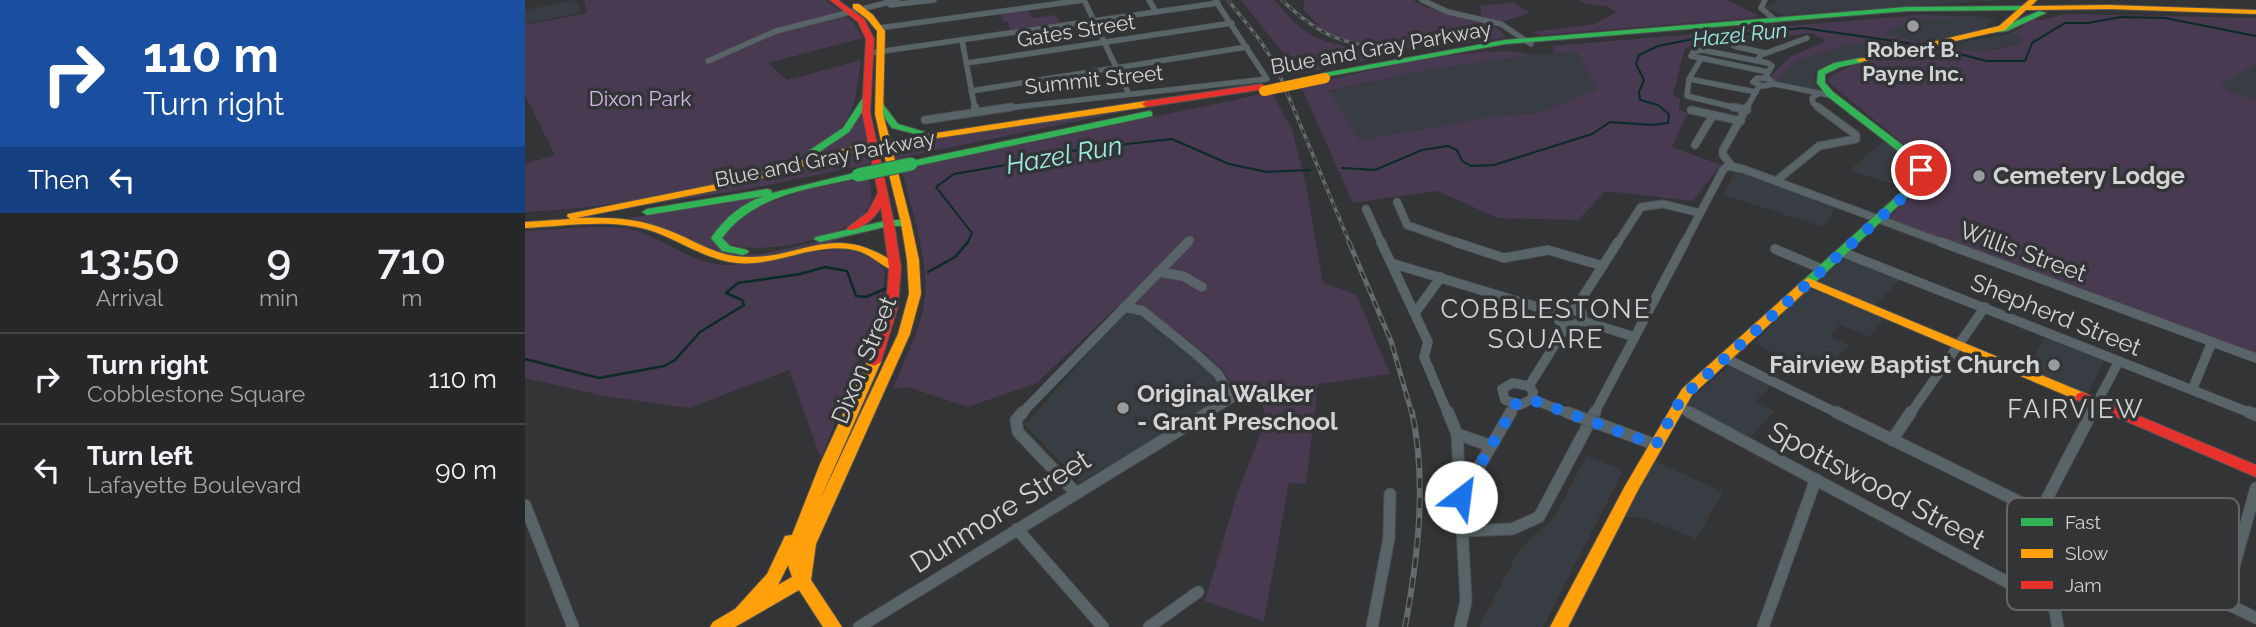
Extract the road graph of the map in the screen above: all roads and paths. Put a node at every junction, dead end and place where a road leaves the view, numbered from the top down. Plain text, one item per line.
1 (834, 0) edge
2 (897, 0) edge
3 (934, 0) edge
4 (1084, 0) edge
5 (1149, 0) edge
6 (1422, 0) edge
7 (1765, 0) edge
8 (1217, 2) edge
9 (882, 5) junction
10 (2046, 6) edge
11 (2089, 7) junction
12 (853, 9) edge
13 (2015, 10) edge
14 (1156, 12) junction
15 (2256, 14) edge
16 (1774, 19) junction
17 (1094, 21) junction
18 (1232, 23) junction
19 (879, 28) junction
20 (1807, 38) dead end
21 (962, 40) junction
22 (1528, 42) junction
23 (1106, 43) junction
24 (1247, 47) junction
25 (1734, 47) dead end
26 (875, 52) junction
27 (1765, 53) junction
28 (1701, 60) junction
29 (1757, 60) junction
30 (708, 61) dead end
31 (967, 63) junction
32 (1118, 68) junction
33 (1767, 75) junction
34 (1689, 79) junction
35 (1774, 84) junction
36 (1265, 86) junction
37 (1758, 89) junction
38 (971, 91) junction
39 (1129, 94) junction
40 (1826, 95) junction
41 (872, 103) junction
42 (1691, 110) dead end
43 (1747, 110) junction
44 (976, 112) junction
45 (1713, 115) junction
46 (925, 120) dead end
47 (1741, 121) junction
48 (965, 131) junction
49 (879, 145) junction
50 (1695, 145) dead end
51 (1732, 166) junction
52 (774, 171) junction
53 (858, 172) junction
54 (1776, 181) junction
55 (883, 192) junction
56 (1397, 202) dead end
57 (1366, 209) dead end
58 (1700, 213) junction
59 (572, 216) junction
60 (1878, 219) junction
61 (525, 223) edge
62 (895, 225) junction
63 (833, 236) junction
64 (1190, 240) dead end
65 (1775, 249) dead end
66 (803, 251) junction
67 (1842, 252) junction
68 (1391, 263) junction
69 (1603, 266) junction
70 (894, 268) junction
71 (1822, 269) junction
72 (1158, 272) junction
73 (1441, 277) junction
74 (1808, 282) junction
75 (1202, 287) dead end
76 (1124, 307) junction
77 (1985, 307) junction
78 (1575, 310) junction
79 (1415, 313) junction
80 (1557, 313) junction
81 (1583, 321) junction
82 (1567, 325) junction
83 (1635, 337) junction
84 (2212, 342) junction
85 (1958, 346) junction
86 (1725, 358) junction
87 (2256, 358) edge
88 (2119, 361) junction
89 (1529, 386) junction
90 (2192, 390) junction
91 (1532, 400) junction
92 (1516, 404) junction
93 (2096, 404) junction
94 (1677, 406) junction
95 (2256, 415) edge
96 (1457, 434) junction
97 (1892, 440) junction
98 (1656, 445) junction
99 (1491, 446) junction
100 (2256, 471) edge
101 (1816, 479) junction
102 (2256, 488) edge
103 (1076, 493) junction
104 (1391, 494) dead end
105 (814, 497) junction
106 (1461, 497) junction
107 (2011, 498) edge
108 (2047, 498) edge
109 (525, 505) edge
110 (1017, 529) junction
111 (1462, 531) junction
112 (2239, 549) edge
113 (803, 579) junction
114 (2007, 582) edge
115 (1198, 592) dead end
116 (2239, 610) edge
117 (741, 614) junction
118 (2256, 618) edge
119 (573, 627) edge
120 (719, 627) edge
121 (833, 627) edge
122 (859, 627) edge
123 (1103, 627) edge
124 (1149, 627) edge
125 (1372, 627) edge
126 (1460, 627) edge
127 (1559, 627) edge
128 (1763, 627) edge

1 - 12 main road, Dixon Street
2 - 9 street
3 - 9 street
4 - 17 street
4 - 19 street
5 - 14 street
6 - 22 street
7 - 16 street
8 - 14 street
8 - 18 street
9 - 12 street
10 - 11 main road
10 - 13 main road
10 - 13 main road
10 - 15 main road
11 - 13 main road
11 - 15 main road
12 - 19 main road, Dixon Street
12 - 26 main road, Dixon Street
12 - 30 street
13 - 16 main road, Blue and Gray Parkway
13 - 22 main road, Blue and Gray Parkway
13 - 40 main road
14 - 17 street
16 - 22 main road, Blue and Gray Parkway
17 - 21 street
17 - 23 street
18 - 23 street, Gates Street
18 - 24 street
19 - 26 main road, Dixon Street
20 - 27 street
21 - 26 street
21 - 31 street
22 - 36 main road, Blue and Gray Parkway, bridge
23 - 31 street, Gates Street
23 - 32 street
24 - 32 street
24 - 36 street
25 - 27 street
26 - 41 main road, Dixon Street
27 - 29 street
28 - 29 street
28 - 33 street
28 - 34 street
29 - 33 street
31 - 38 street
32 - 38 street
32 - 39 street
33 - 35 street
33 - 37 street
34 - 37 street
34 - 43 street
35 - 37 street
35 - 40 street
36 - 39 street, Summit Street
36 - 48 main road
36 - 53 main road, Blue and Gray Parkway, bridge
37 - 43 street
38 - 44 street
39 - 44 street, Summit Street
40 - 54 street
40 - 60 main road
41 - 48 main road
41 - 49 main road, Dixon Street
41 - 52 main road
42 - 45 street
43 - 47 street
44 - 46 street, Summit Street
45 - 47 street
45 - 50 street
47 - 51 street
48 - 49 main road
49 - 52 main road
49 - 55 main road, Dixon Street
49 - 62 main road, Dixon Street
51 - 54 street, Willis Street
51 - 58 street
52 - 59 main road
53 - 59 main road, Blue and Gray Parkway
53 - 61 main road, Blue and Gray Parkway
53 - 63 main road
54 - 60 street, Willis Street
55 - 62 main road, Dixon Street
55 - 63 main road
56 - 69 street
57 - 68 street
58 - 69 street
58 - 83 street
59 - 61 main road, Blue and Gray Parkway
60 - 67 main road
60 - 84 street, Willis Street
61 - 66 main road
62 - 63 main road
62 - 66 main road
62 - 70 main road, Dixon Street
62 - 113 main road, Dixon Street
64 - 72 street
65 - 71 street
66 - 70 main road
67 - 71 main road
67 - 77 street, Shepherd Street
68 - 73 street
68 - 79 street
69 - 78 street
70 - 105 main road, Dixon Street
71 - 74 main road
72 - 75 street
72 - 76 street
73 - 79 street
73 - 80 street
74 - 85 main road
74 - 86 main road
76 - 103 street
76 - 103 street, Dunmore Street
77 - 85 street
77 - 88 street, Shepherd Street
78 - 80 street
78 - 81 street
79 - 96 street
80 - 82 street
81 - 82 street
81 - 83 street
82 - 89 street
83 - 111 street
84 - 87 street, Willis Street
84 - 90 street
85 - 93 main road
85 - 97 street
86 - 94 main road
86 - 97 street
88 - 90 street, Shepherd Street
88 - 93 street
89 - 91 street
89 - 92 street
90 - 95 street, Shepherd Street
91 - 92 street
91 - 98 street, bridge
92 - 99 street
93 - 100 main road
93 - 108 street
94 - 98 main road
94 - 101 street, Spottswood Street
96 - 99 street
96 - 106 street
97 - 107 street
98 - 127 main road
99 - 106 street
101 - 114 street, Spottswood Street
101 - 128 street
102 - 112 street
103 - 110 street, Dunmore Street
104 - 125 street
105 - 113 main road, Dixon Street
105 - 117 main road
106 - 111 street
109 - 119 street
110 - 122 street, Dunmore Street
110 - 123 street
111 - 126 street
113 - 117 main road
113 - 121 main road
115 - 124 street
116 - 118 street
117 - 120 main road

